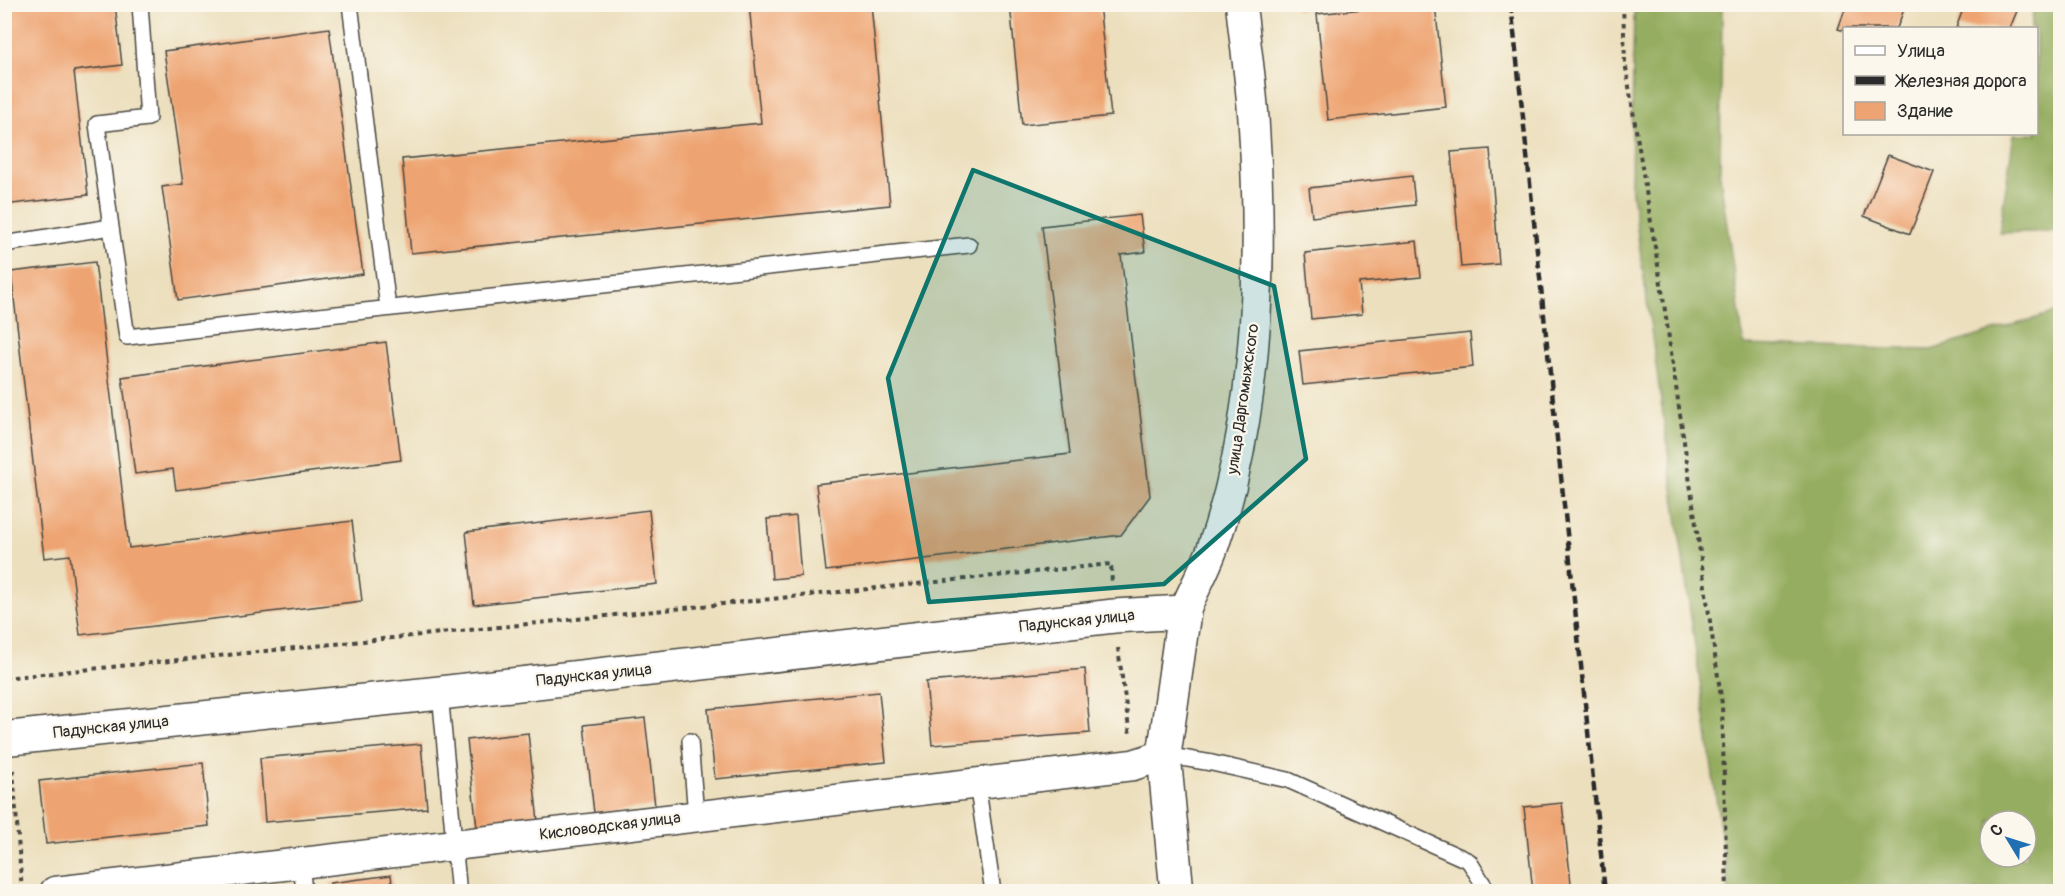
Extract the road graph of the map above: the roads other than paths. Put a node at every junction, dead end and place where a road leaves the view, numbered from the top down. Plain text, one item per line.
1 (140, 4) edge
2 (350, 4) edge
3 (1241, 4) edge
4 (111, 227) junction
5 (4, 244) edge
6 (969, 245) dead end
7 (388, 308) junction
8 (1184, 612) junction
9 (440, 693) junction
10 (8, 737) edge
11 (690, 741) dead end
12 (1164, 755) junction
13 (977, 783) junction
14 (696, 816) junction
15 (454, 844) junction
16 (303, 877) edge
17 (458, 884) dead end
18 (143, 886) edge
19 (55, 891) edge
20 (993, 891) edge
21 (1177, 891) edge
22 (1488, 891) edge

1 - 4 lane
2 - 7 lane
3 - 8 street, улица Даргомыжского
4 - 5 lane
4 - 7 lane
6 - 7 lane
8 - 9 street, Падунская улица
8 - 12 street, улица Даргомыжского
9 - 10 street, Падунская улица
9 - 15 lane
11 - 14 lane
12 - 13 street, Кисловодская улица
12 - 21 street, улица Даргомыжского
12 - 22 lane
13 - 14 street, Кисловодская улица
13 - 20 lane
14 - 15 street, Кисловодская улица
15 - 16 street, Кисловодская улица
15 - 17 lane
16 - 18 street, Кисловодская улица
18 - 19 street, Кисловодская улица

